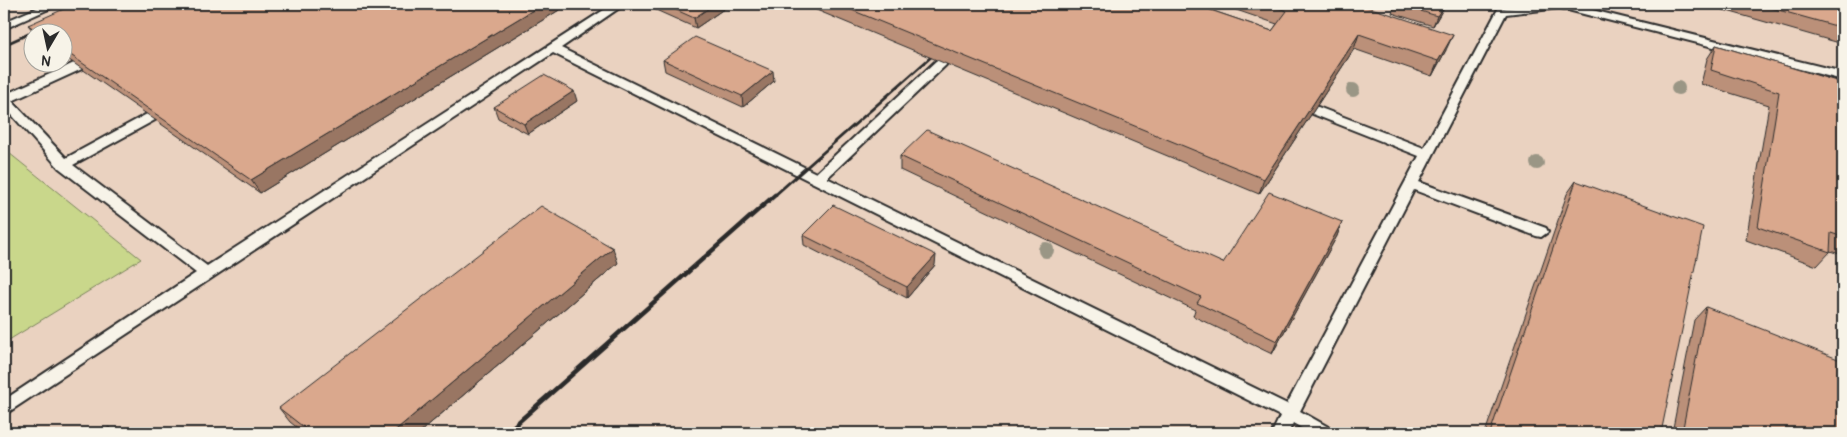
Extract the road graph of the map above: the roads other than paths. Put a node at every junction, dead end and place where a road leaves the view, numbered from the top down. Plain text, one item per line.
1 (55, 4) edge
2 (620, 4) edge
3 (4, 26) edge
4 (553, 48) junction
5 (942, 62) edge
6 (78, 66) edge
7 (1843, 76) edge
8 (4, 99) edge
9 (1314, 110) edge
10 (151, 117) edge
11 (1427, 154) junction
12 (64, 165) junction
13 (819, 178) junction
14 (1411, 184) junction
15 (1541, 232) dead end
16 (207, 273) junction
17 (4, 408) edge
18 (1290, 413) junction
19 (1280, 433) edge
20 (1324, 433) edge

1 - 3 lane
2 - 4 lane
4 - 13 lane
4 - 16 lane
5 - 13 lane
6 - 8 lane
7 - 11 lane
8 - 12 lane
9 - 11 lane
10 - 12 lane
11 - 14 lane
12 - 16 lane
13 - 18 lane
14 - 15 lane
14 - 18 lane
16 - 17 lane
18 - 19 lane
18 - 20 lane

